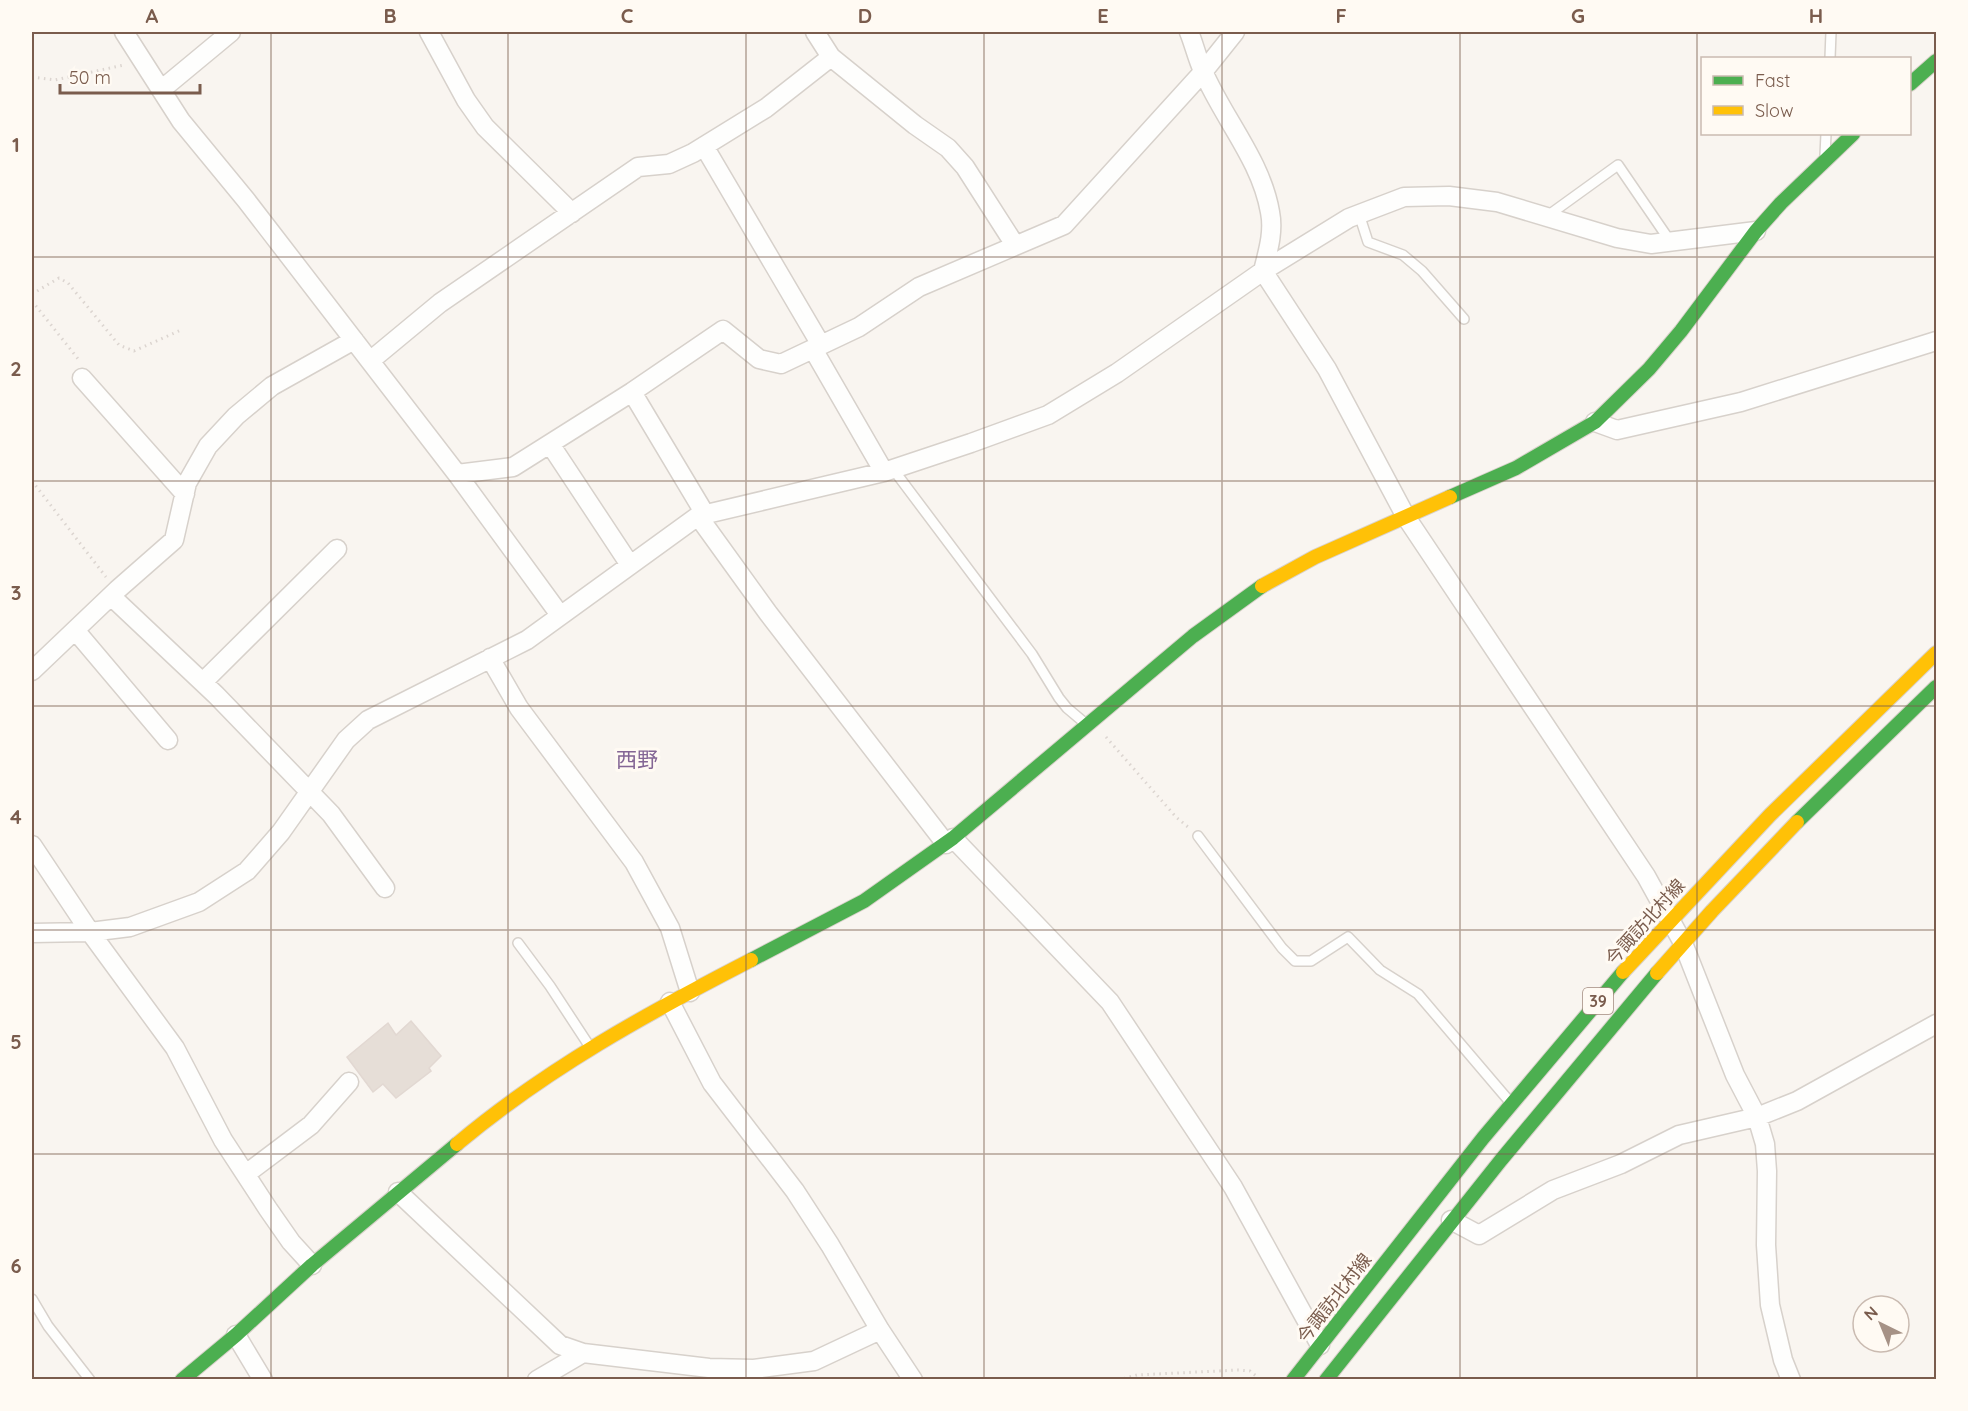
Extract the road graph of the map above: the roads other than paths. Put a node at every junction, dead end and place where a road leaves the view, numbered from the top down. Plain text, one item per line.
1 (124, 32) edge
2 (231, 32) edge
3 (429, 32) edge
4 (815, 32) edge
5 (1189, 32) edge
6 (1235, 32) edge
7 (1831, 32) edge
8 (831, 57) junction
9 (1830, 57) edge
10 (1936, 61) edge
11 (1203, 72) junction
12 (1911, 83) edge
13 (161, 90) junction
14 (1826, 135) edge
15 (1852, 135) edge
16 (704, 146) junction
17 (1825, 161) junction
18 (572, 213) junction
19 (1359, 214) junction
20 (1546, 217) junction
21 (1756, 231) junction
22 (1671, 242) junction
23 (1015, 246) junction
24 (1263, 271) junction
25 (1464, 319) dead end
26 (354, 340) junction
27 (1936, 341) edge
28 (817, 347) junction
29 (370, 361) junction
30 (82, 378) road end
31 (632, 392) junction
32 (1595, 422) junction
33 (550, 444) junction
34 (888, 470) junction
35 (457, 474) junction
36 (184, 494) junction
37 (702, 515) junction
38 (1406, 517) junction
39 (337, 549) dead end
40 (630, 565) junction
41 (114, 593) junction
42 (560, 615) junction
43 (75, 630) junction
44 (1936, 653) edge
45 (490, 658) junction
46 (32, 671) edge
47 (203, 682) junction
48 (1933, 696) edge
49 (1089, 722) junction
50 (168, 740) dead end
51 (309, 792) junction
52 (1198, 836) road end
53 (950, 841) junction
54 (32, 845) edge
55 (385, 888) dead end
56 (1670, 920) junction
57 (90, 932) junction
58 (32, 933) edge
59 (518, 943) dead end
60 (1683, 943) junction
61 (690, 992) junction
62 (670, 1002) junction
63 (1936, 1024) edge
64 (590, 1048) junction
65 (349, 1082) dead end
66 (1511, 1103) junction
67 (1757, 1117) junction
68 (246, 1174) junction
69 (398, 1192) junction
70 (1451, 1220) junction
71 (312, 1265) junction
72 (32, 1299) edge
73 (880, 1330) junction
74 (236, 1335) junction
75 (1320, 1345) junction
76 (583, 1353) junction
77 (90, 1380) edge
78 (182, 1380) edge
79 (263, 1380) edge
80 (537, 1380) edge
81 (913, 1380) edge
82 (1293, 1380) edge
83 (1326, 1380) edge
84 (1791, 1380) edge

1 - 13 street
2 - 13 street
3 - 18 street
4 - 8 street
5 - 11 street
6 - 11 street
7 - 9 lane
8 - 16 street
8 - 23 street
10 - 12 street
11 - 23 street
11 - 24 street
13 - 26 street
14 - 17 lane
15 - 17 street
16 - 18 street
16 - 28 street
17 - 21 street
18 - 29 street
19 - 20 street
19 - 24 street
19 - 25 lane
20 - 22 street
20 - 22 lane
21 - 22 street
21 - 32 street
23 - 28 street
24 - 34 street
24 - 38 street
26 - 29 street
26 - 36 street
27 - 32 street
28 - 31 street
28 - 34 street
29 - 35 street
30 - 36 street
31 - 33 street
31 - 37 street
32 - 38 street
33 - 35 street
33 - 40 street
34 - 37 street
34 - 49 lane
35 - 42 street
36 - 41 street
37 - 40 street
37 - 53 street
38 - 49 street
38 - 56 street
39 - 47 street
40 - 42 street
41 - 43 street
41 - 47 street
42 - 45 street
43 - 46 street
43 - 50 street
44 - 56 street, 今諏訪北村線 / 39
45 - 51 street
45 - 61 street
47 - 51 street
48 - 60 street, 39
49 - 53 street
51 - 55 street
51 - 57 street
52 - 66 lane
53 - 61 street
53 - 75 street
54 - 57 street
56 - 60 street
56 - 66 street, 今諏訪北村線 / 39
57 - 58 street
57 - 68 street
59 - 64 lane
60 - 67 street
60 - 70 street, 39
61 - 62 street
62 - 64 street
62 - 73 street
63 - 67 street
64 - 69 street
65 - 68 street
66 - 75 street, 今諏訪北村線 / 39
67 - 70 street
67 - 84 street
68 - 71 street
69 - 71 street
69 - 76 street
70 - 83 street, 39
71 - 74 street
72 - 77 lane
73 - 76 street
73 - 81 street
74 - 78 street
74 - 79 street
75 - 82 street, 今諏訪北村線 / 39
76 - 80 street

